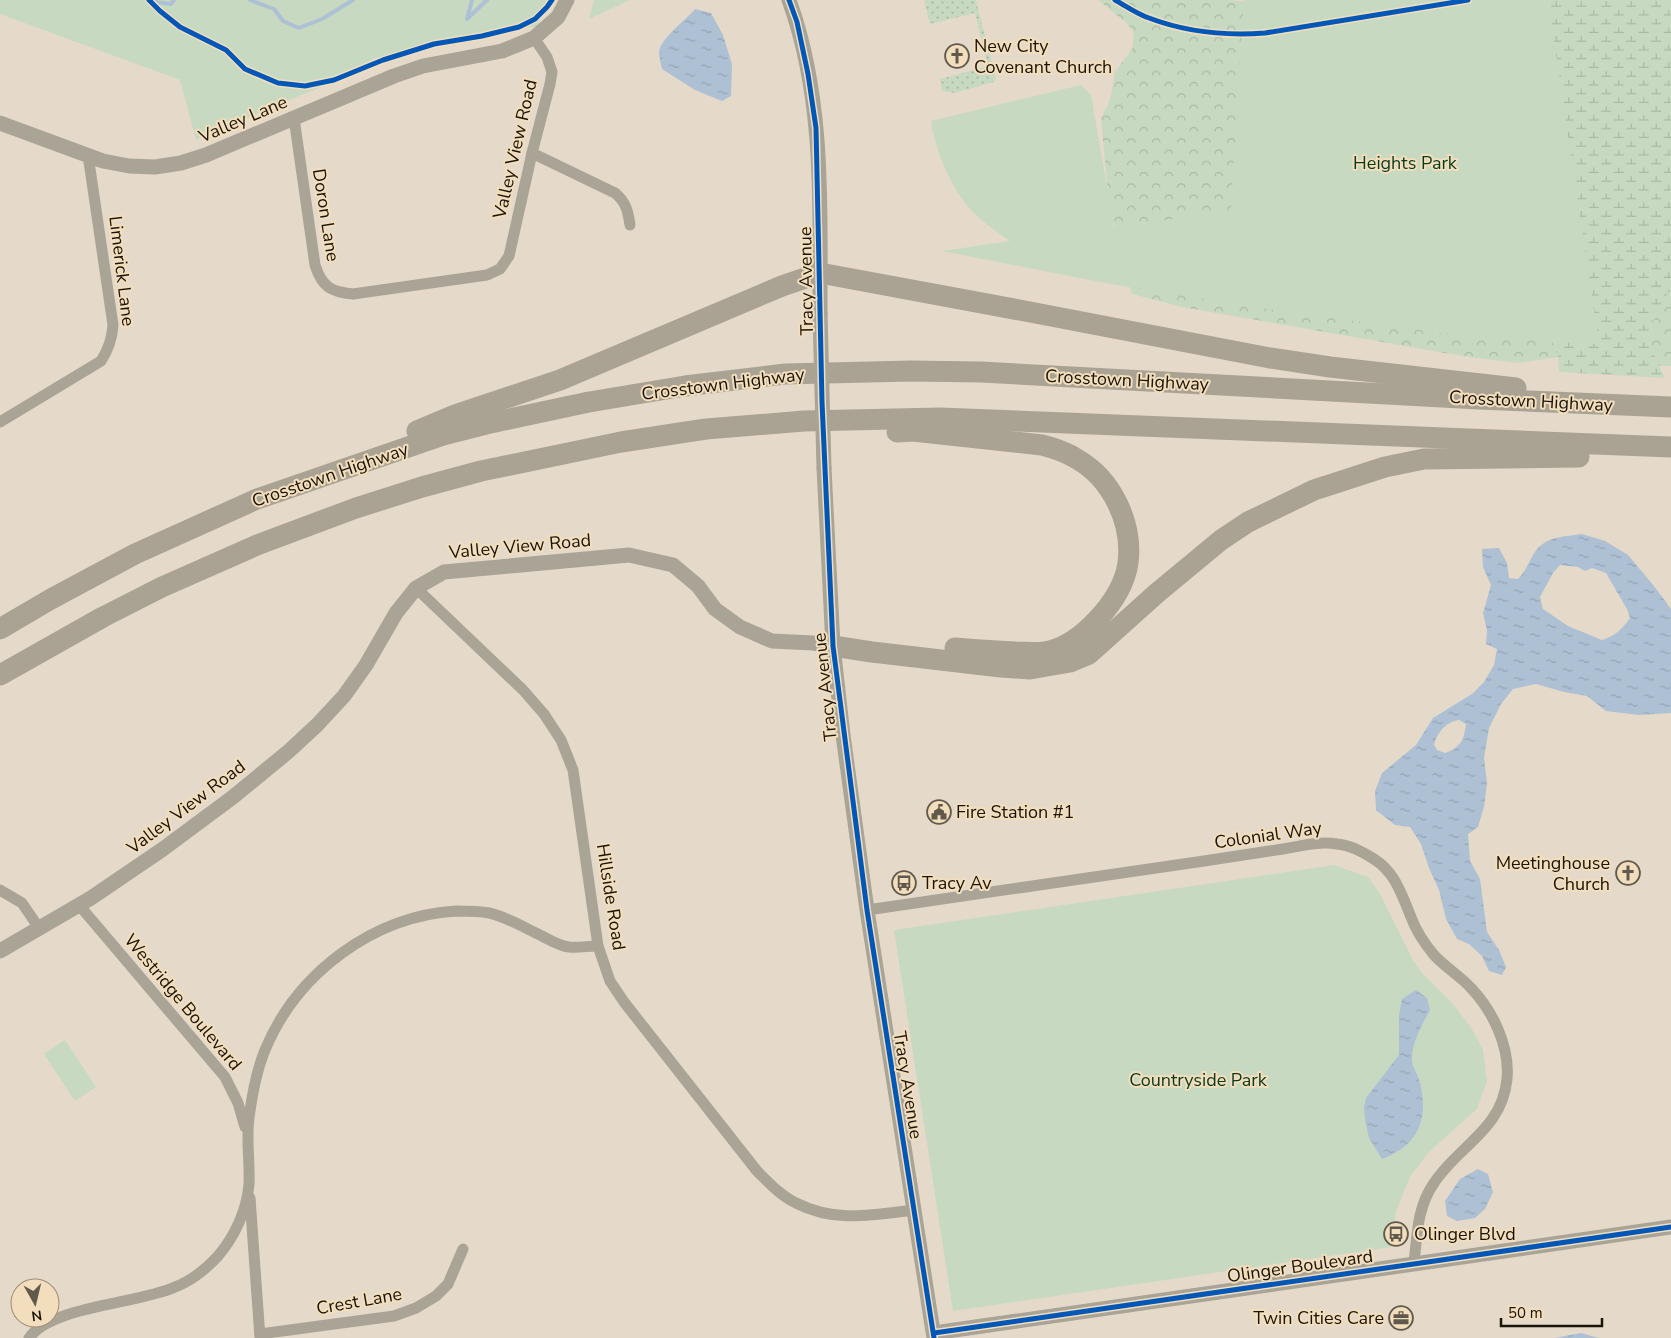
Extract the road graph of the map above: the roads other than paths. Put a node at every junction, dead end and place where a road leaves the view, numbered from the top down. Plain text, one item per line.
1 (567, 0) edge
2 (789, 0) edge
3 (534, 38) junction
4 (294, 118) junction
5 (0, 123) edge
6 (532, 153) junction
7 (88, 155) junction
8 (630, 225) dead end
9 (500, 269) joint
10 (820, 273) junction
11 (1643, 406) junction
12 (1671, 407) edge
13 (0, 422) edge
14 (689, 432) junction
15 (1671, 447) edge
16 (1671, 455) edge
17 (257, 499) junction
18 (416, 588) junction
19 (0, 629) edge
20 (833, 646) junction
21 (0, 675) edge
22 (0, 890) edge
23 (79, 905) junction
24 (867, 910) junction
25 (39, 928) junction
26 (598, 946) junction
27 (0, 951) edge
28 (247, 1158) junction
29 (914, 1210) junction
30 (1671, 1227) edge
31 (463, 1249) dead end
32 (1414, 1264) junction
33 (260, 1336) edge
34 (934, 1336) edge
35 (29, 1338) edge

1 - 3 street, Valley Lane
2 - 10 street, Tracy Avenue
3 - 4 street, Valley Lane
3 - 6 street, Valley View Road
4 - 7 street, Valley Lane
4 - 9 street, Doron Lane
5 - 7 street, Valley Lane
6 - 8 street
6 - 9 street, Valley View Road
7 - 13 street, Limerick Lane
10 - 11 highway
10 - 17 highway
10 - 20 street, Tracy Avenue, bridge
11 - 12 highway, Crosstown Highway
11 - 17 highway, Crosstown Highway
14 - 15 highway
14 - 20 highway
14 - 21 highway
16 - 20 highway
17 - 19 highway, Crosstown Highway
18 - 20 street, Valley View Road
18 - 23 street, Valley View Road
18 - 26 street, Hillside Road
20 - 24 street, Tracy Avenue
22 - 25 street
23 - 25 street, Valley View Road
23 - 28 street, Westridge Boulevard
24 - 29 street, Tracy Avenue
24 - 32 street, Colonial Way
25 - 27 street, Valley View Road
26 - 28 street
26 - 29 street, Hillside Road
28 - 33 street, Westridge Boulevard
28 - 35 street
29 - 34 street, Tracy Avenue
30 - 32 street, Olinger Boulevard
31 - 33 street, Crest Lane
32 - 34 street, Olinger Boulevard

